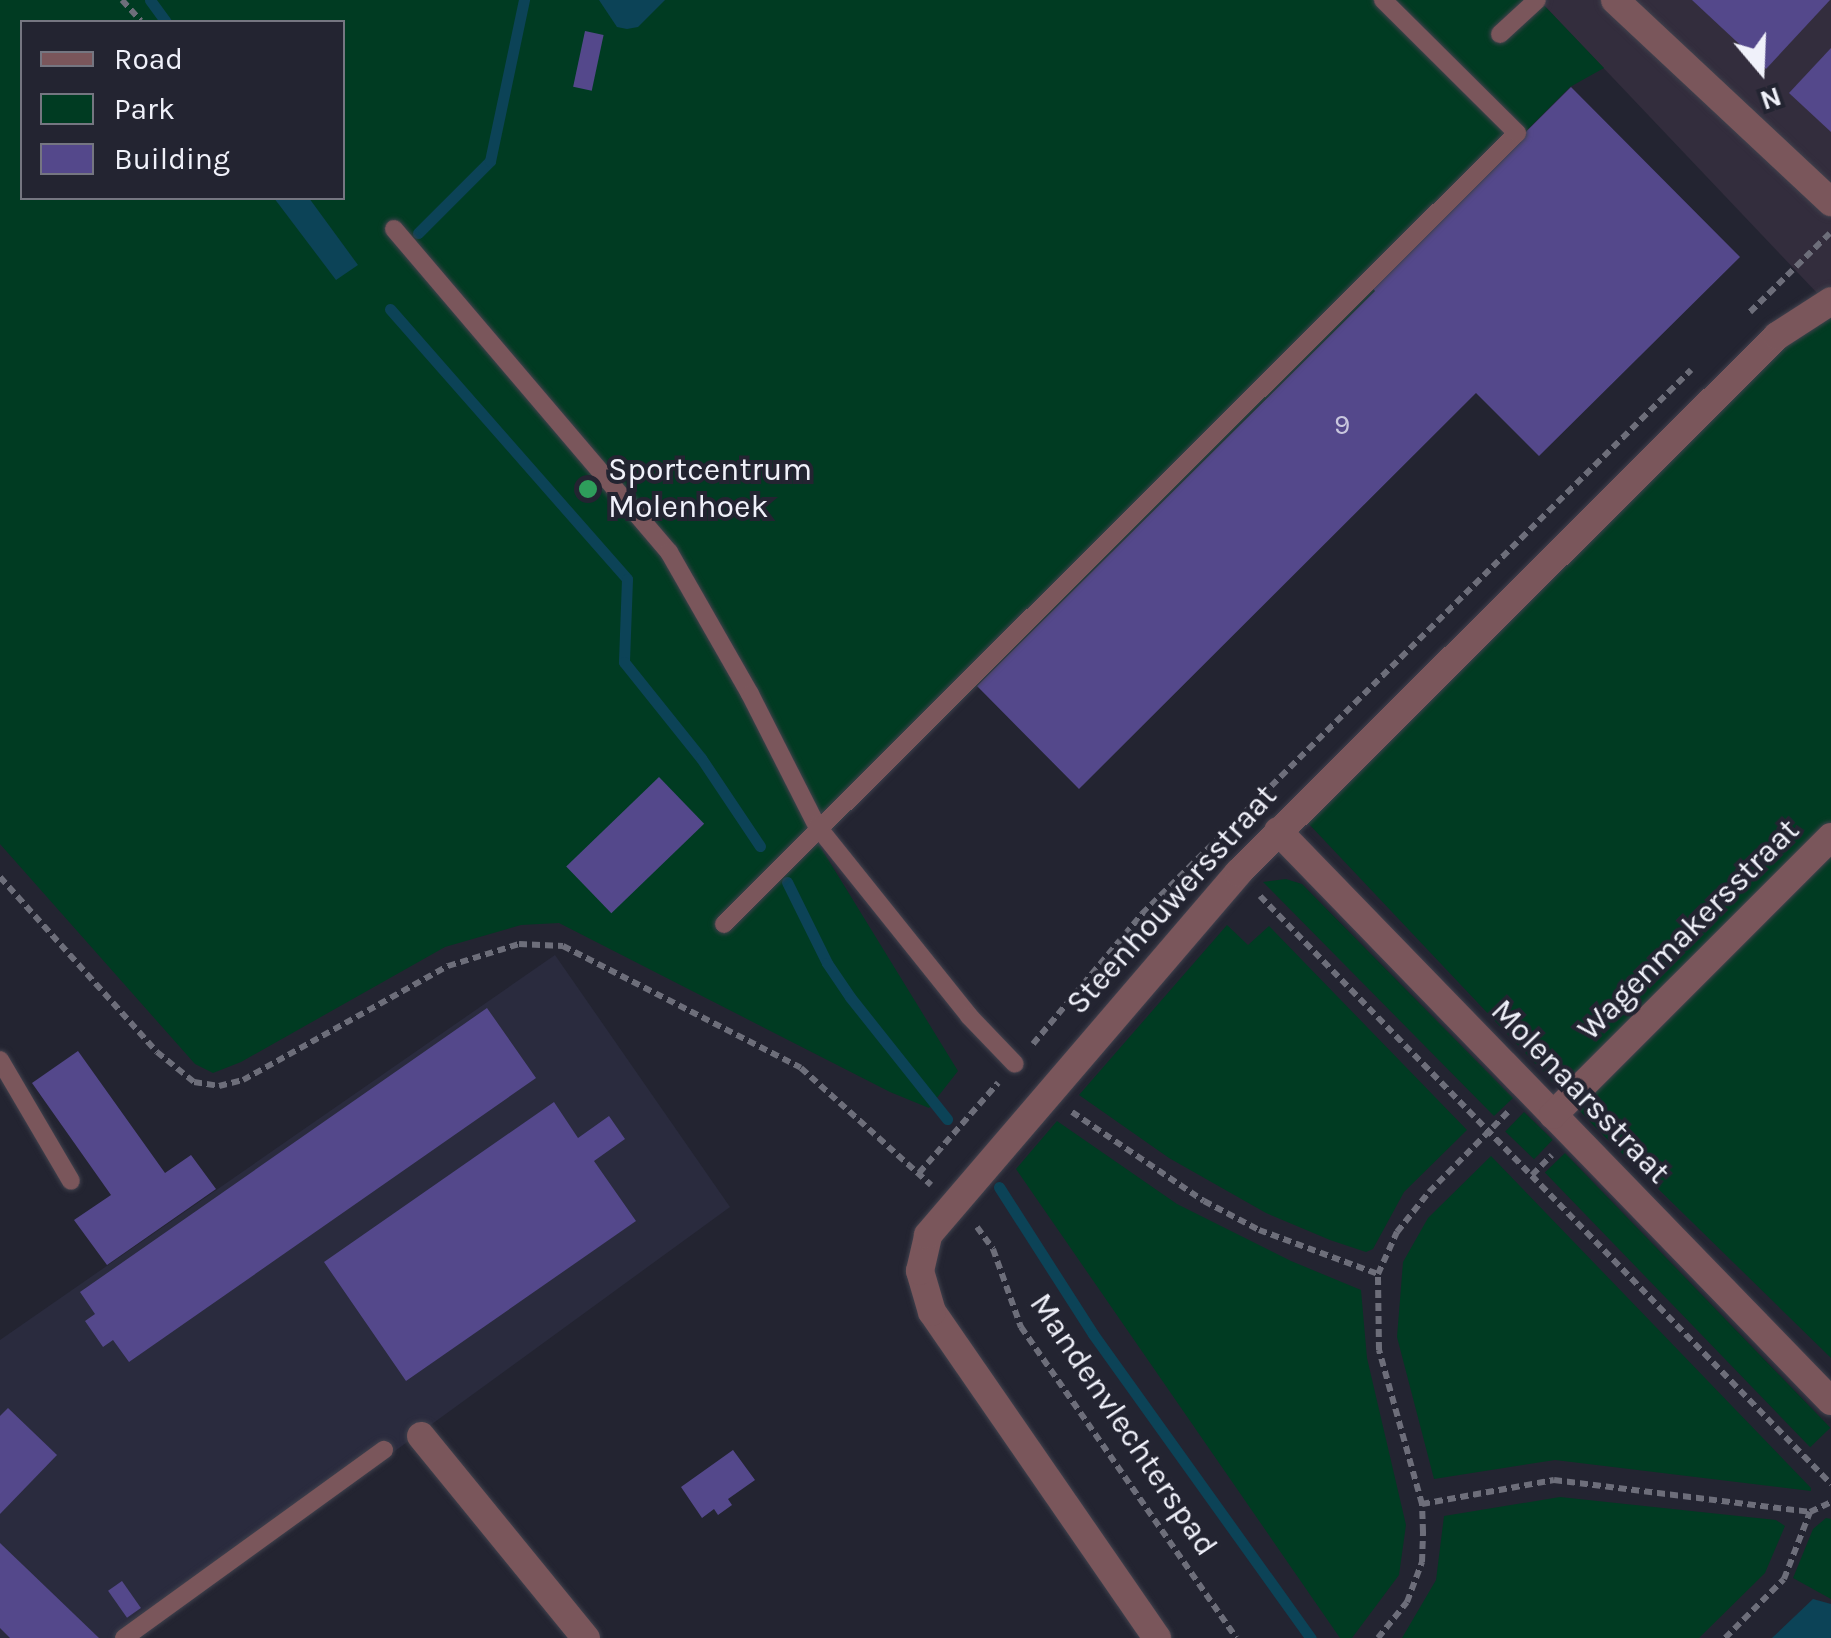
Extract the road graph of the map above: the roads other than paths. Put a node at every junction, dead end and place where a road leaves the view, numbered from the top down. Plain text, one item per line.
1 (1383, 0) edge
2 (1537, 0) edge
3 (1615, 0) edge
4 (1500, 34) dead end
5 (1831, 202) edge
6 (394, 228) dead end
7 (1830, 301) edge
8 (817, 826) junction
9 (1278, 831) junction
10 (1831, 837) edge
11 (724, 924) dead end
12 (0, 1060) edge
13 (1015, 1064) road end
14 (1553, 1115) junction
15 (70, 1182) dead end
16 (1831, 1401) edge
17 (421, 1436) dead end
18 (384, 1450) dead end
19 (124, 1638) edge
20 (586, 1638) edge
21 (1157, 1638) edge

1 - 8 lane
2 - 4 lane
3 - 5 street
6 - 8 lane
7 - 9 street, Steenhouwersstraat
8 - 11 lane
8 - 13 lane
9 - 14 street, Molenaarsstraat
9 - 21 street, Steenhouwersstraat
10 - 14 street, Wagenmakersstraat
12 - 15 lane
14 - 16 street, Molenaarsstraat
17 - 20 street
18 - 19 lane

